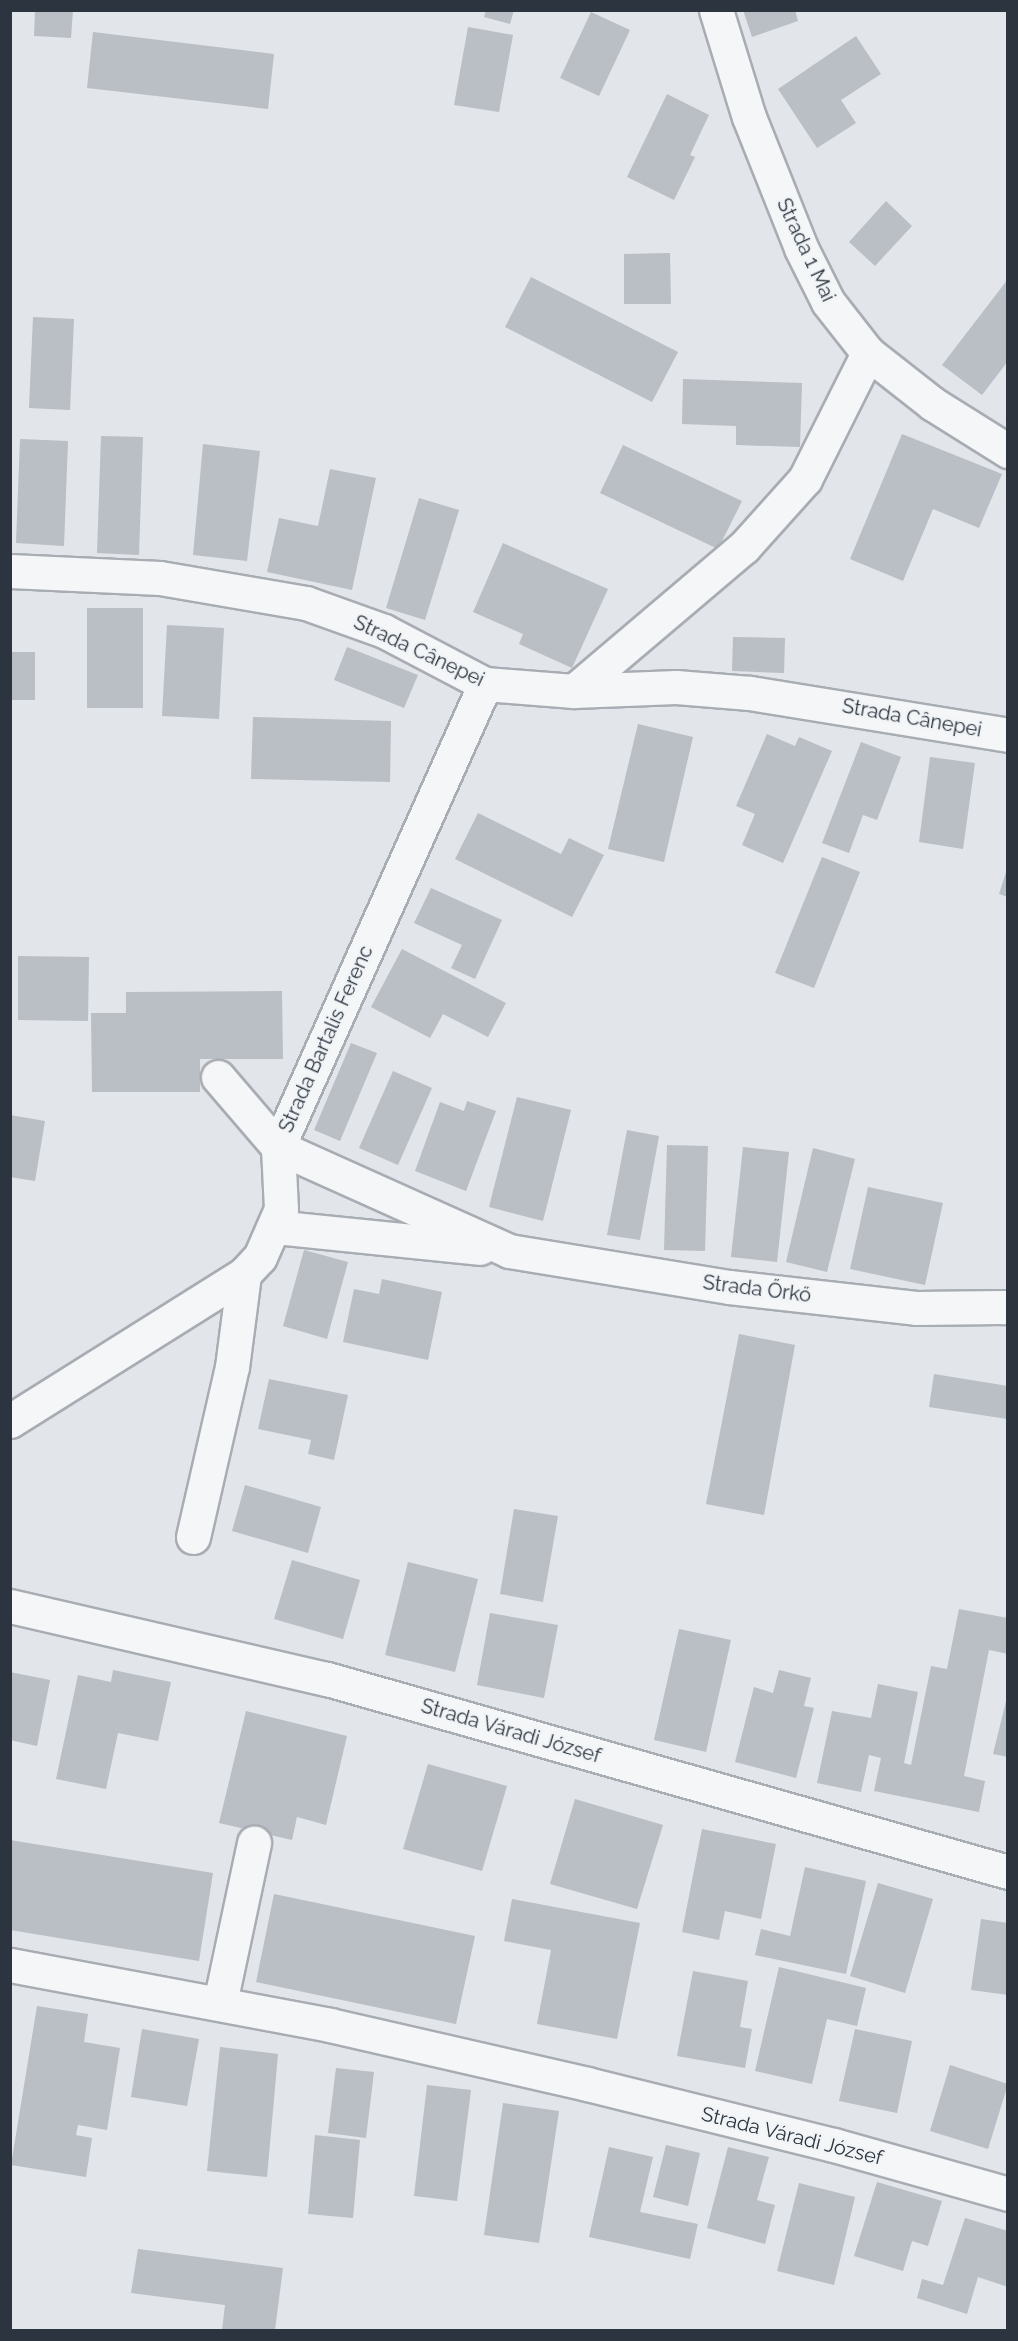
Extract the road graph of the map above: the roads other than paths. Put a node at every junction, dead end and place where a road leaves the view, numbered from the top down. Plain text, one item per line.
1 (716, 10) edge
2 (868, 353) junction
3 (1008, 451) edge
4 (10, 571) edge
5 (485, 684) junction
6 (574, 691) junction
7 (1008, 735) edge
8 (218, 1077) dead end
9 (278, 1147) junction
10 (275, 1227) junction
11 (509, 1251) junction
12 (244, 1274) junction
13 (1008, 1307) edge
14 (10, 1421) edge
15 (193, 1537) dead end
16 (10, 1606) edge
17 (254, 1844) dead end
18 (1008, 1872) edge
19 (10, 1965) edge
20 (220, 2003) junction
21 (1008, 2194) edge

1 - 2 street, Strada 1 Mai
2 - 3 street, Strada 1 Mai
2 - 6 street
4 - 5 street, Strada Cânepei
5 - 6 street, Strada Cânepei
5 - 9 street, Strada Bartalis Ferenc
6 - 7 street, Strada Cânepei
8 - 9 street, Strada Őrkő
9 - 10 street, Strada Bartalis Ferenc
9 - 11 street, Strada Őrkő
10 - 11 street, Strada Őrkő
10 - 12 street, Strada Bartalis Ferenc
11 - 13 street, Strada Őrkő
12 - 14 street, Strada Bartalis Ferenc
12 - 15 street
16 - 18 street, Strada Váradi József
17 - 20 street
19 - 20 street, Strada Váradi József
20 - 21 street, Strada Váradi József

